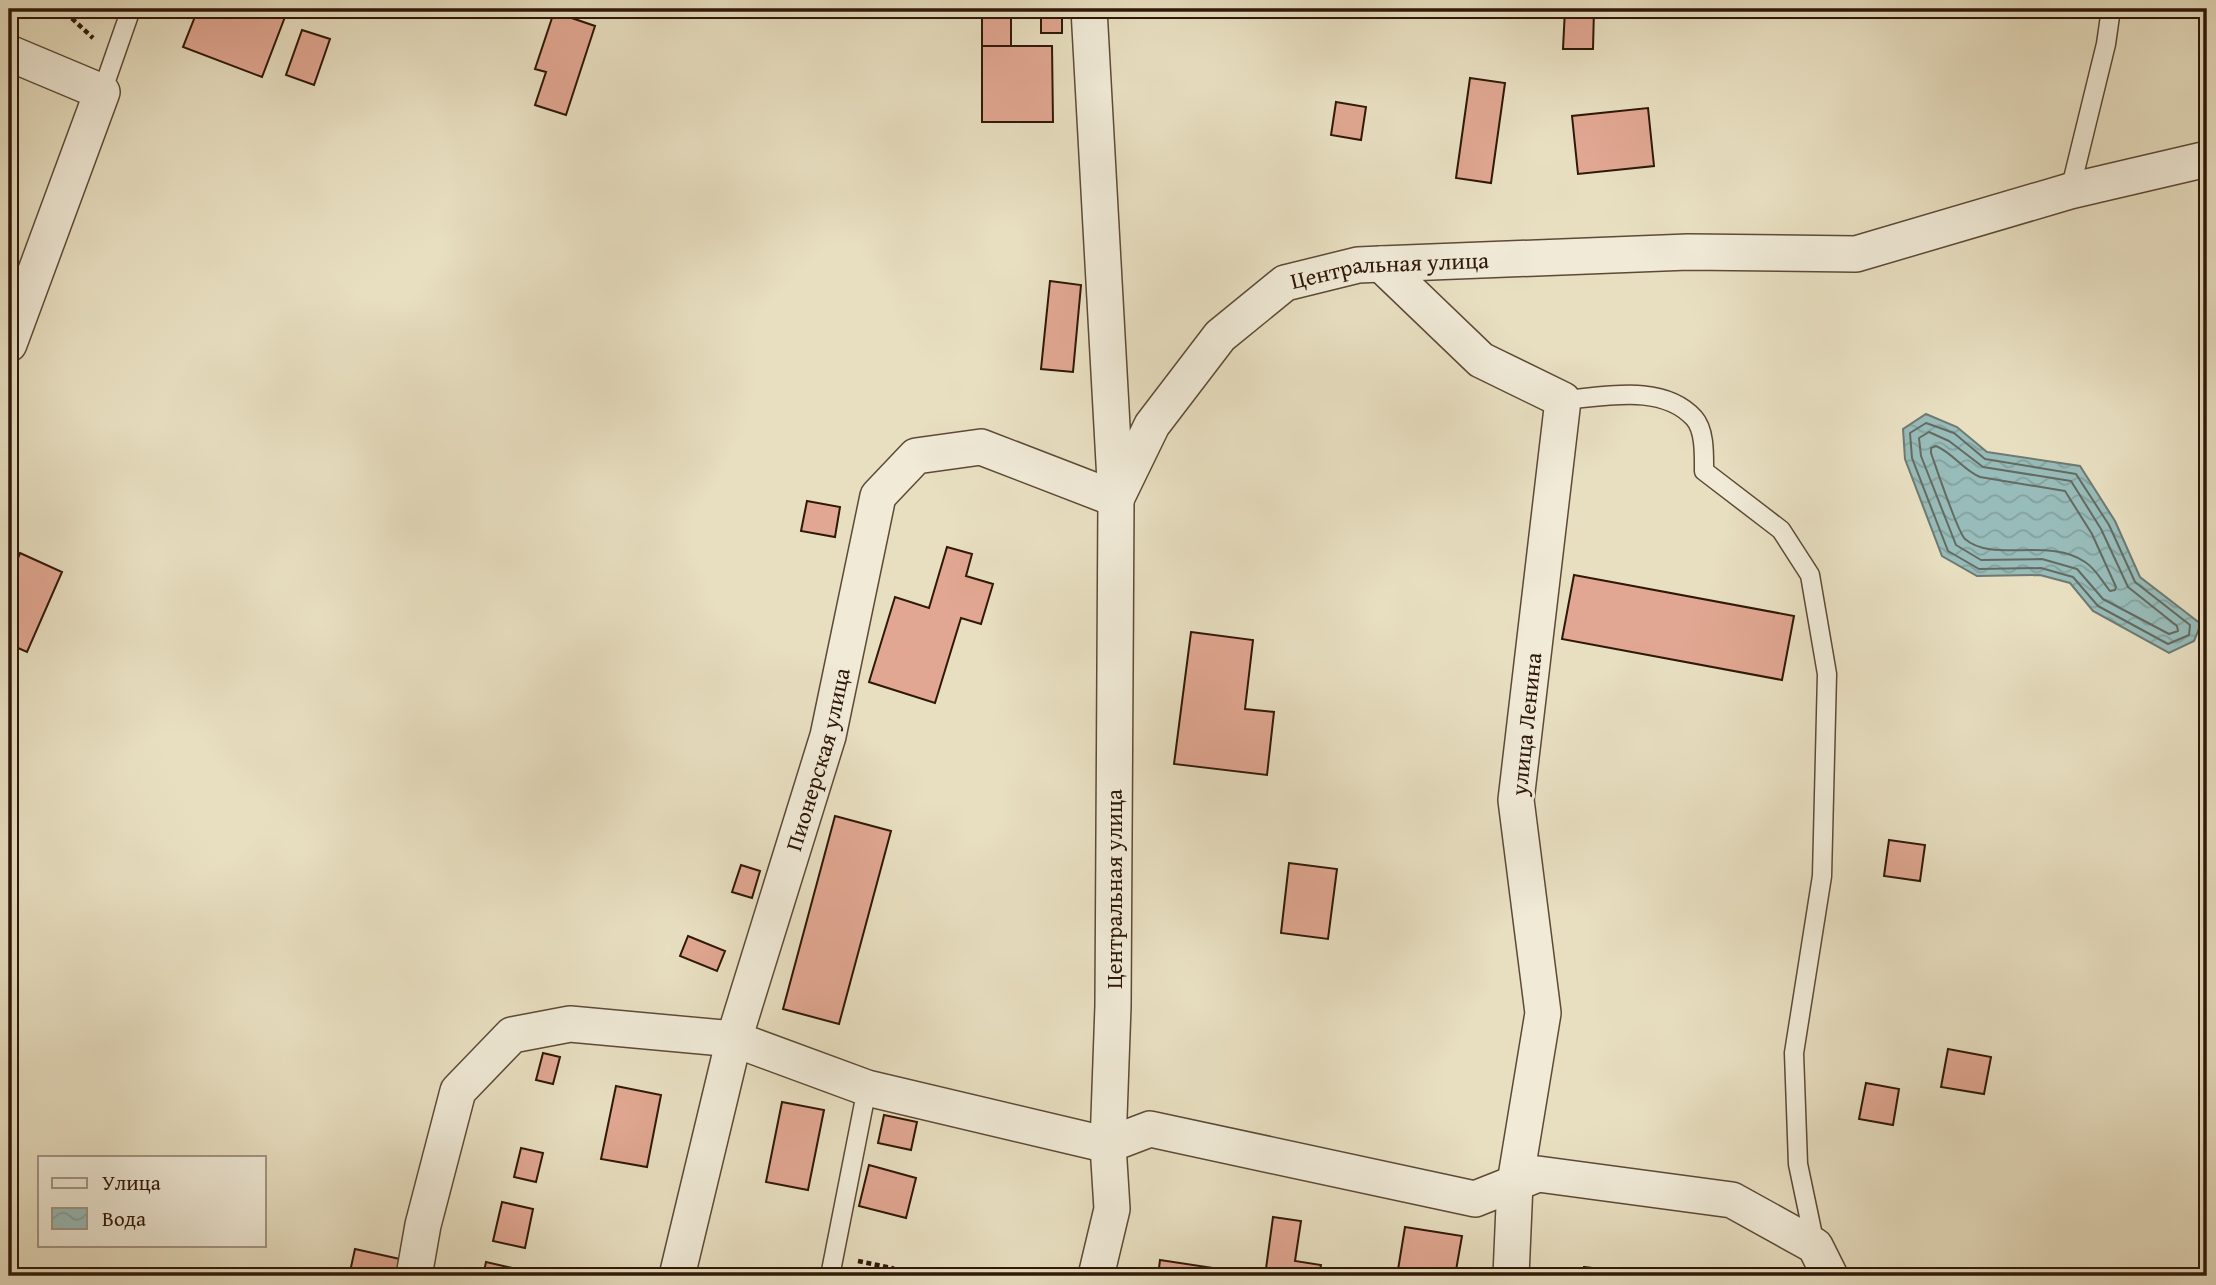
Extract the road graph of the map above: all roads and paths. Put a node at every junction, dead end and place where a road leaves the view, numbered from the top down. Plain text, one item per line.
1 (58, 9) edge
2 (131, 9) edge
3 (1089, 9) edge
4 (2111, 9) edge
5 (9, 52) edge
6 (106, 81) junction
7 (2207, 159) edge
8 (2070, 191) junction
9 (1381, 264) junction
10 (9, 344) edge
11 (1563, 400) junction
12 (1116, 499) junction
13 (734, 1038) junction
14 (867, 1088) junction
15 (1108, 1145) junction
16 (1515, 1183) junction
17 (833, 1256) junction
18 (1823, 1261) edge
19 (414, 1276) edge
20 (677, 1276) edge
21 (830, 1276) edge
22 (909, 1276) edge
23 (1096, 1276) edge
24 (1511, 1276) edge

1 - 6 path
2 - 6 lane
3 - 12 street, Центральная улица
4 - 8 lane
5 - 6 street
6 - 10 street
7 - 8 street, Центральная улица
8 - 9 street, Центральная улица
9 - 11 street
9 - 12 street, Центральная улица
11 - 16 street, улица Ленина
11 - 18 lane
12 - 13 street, Пионерская улица
12 - 15 street, Центральная улица
13 - 14 street
13 - 19 street
13 - 20 street, Пионерская улица
14 - 15 street
14 - 17 lane
15 - 16 street
15 - 23 street, Центральная улица
16 - 18 street
16 - 24 street, улица Ленина
17 - 21 lane
17 - 22 path

